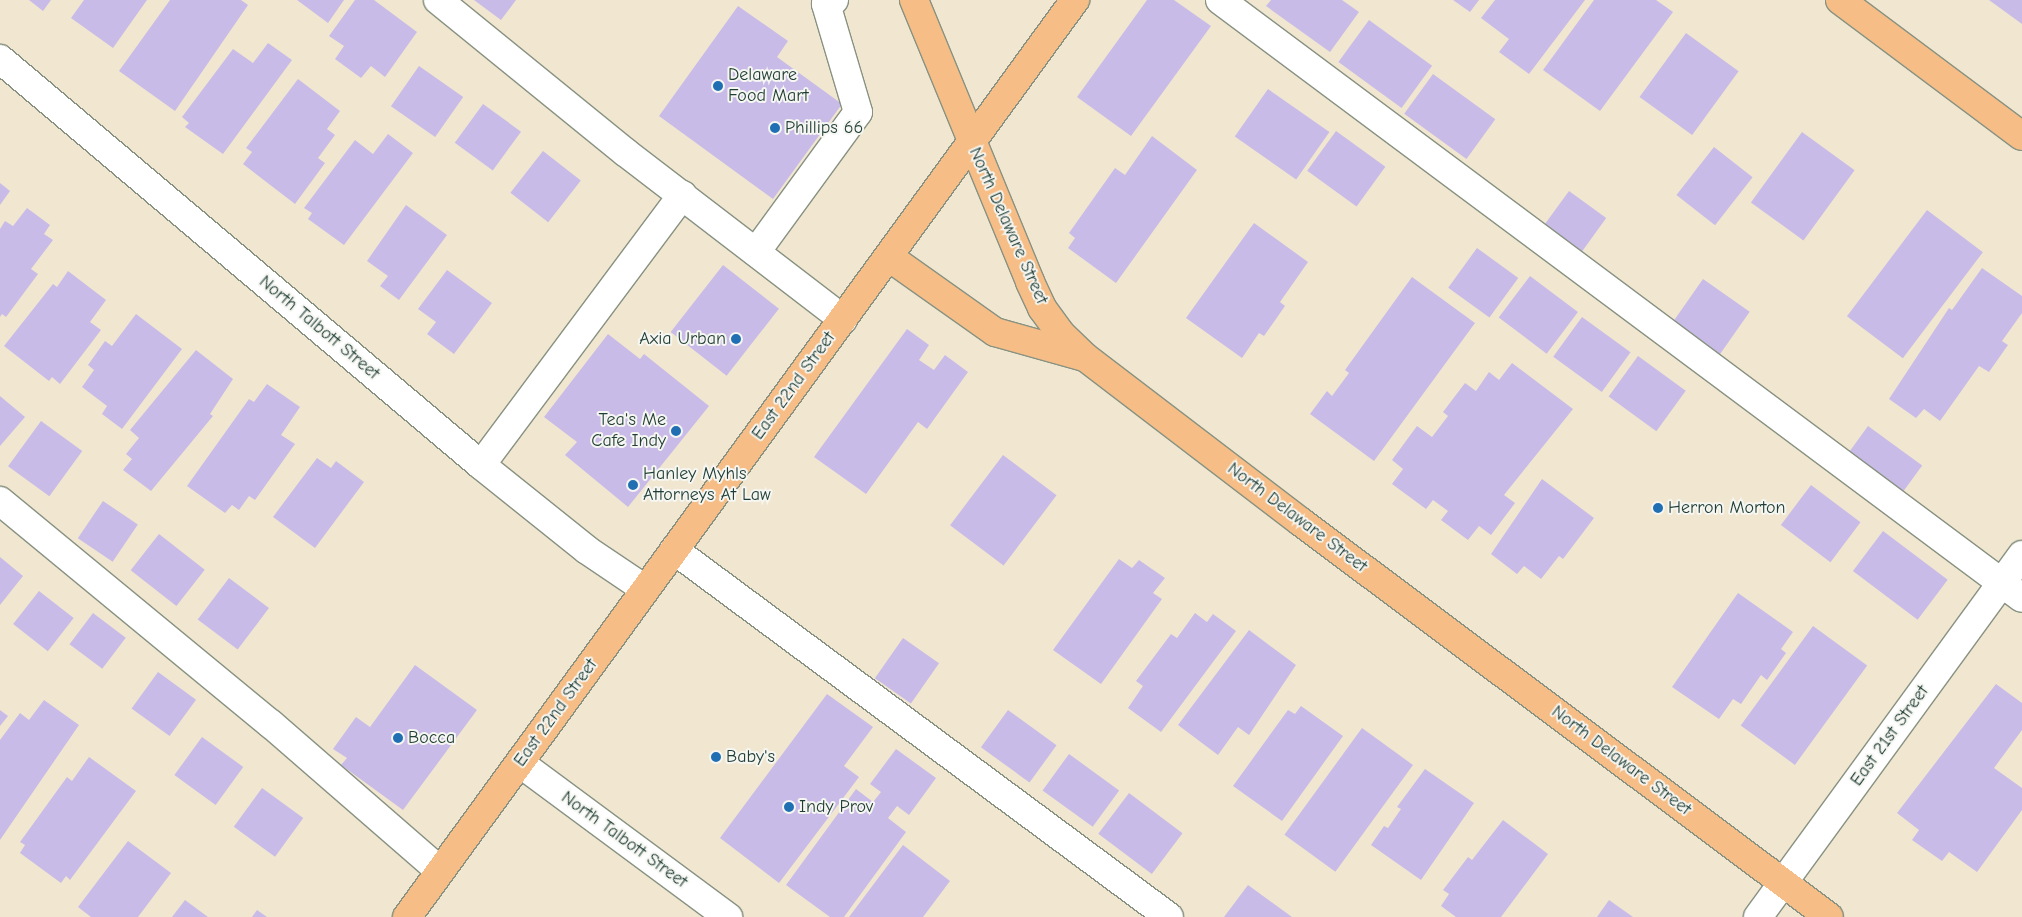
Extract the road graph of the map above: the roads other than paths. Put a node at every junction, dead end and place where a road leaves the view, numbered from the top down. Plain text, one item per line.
1 (438, 0) edge
2 (834, 0) edge
3 (914, 0) edge
4 (1075, 0) edge
5 (1220, 0) edge
6 (1840, 0) edge
7 (0, 59) edge
8 (2022, 136) edge
9 (971, 142) junction
10 (682, 195) junction
11 (756, 252) junction
12 (888, 257) junction
13 (842, 319) junction
14 (1085, 357) junction
15 (481, 465) junction
16 (0, 502) edge
17 (674, 550) junction
18 (2022, 555) edge
19 (645, 589) junction
20 (2012, 590) edge
21 (520, 764) junction
22 (440, 871) junction
23 (1783, 882) junction
24 (407, 917) edge
25 (728, 917) edge
26 (1168, 917) edge
27 (1758, 917) edge
28 (1829, 917) edge

1 - 10 street
2 - 11 street
3 - 9 main road, North Delaware Street
4 - 9 main road, East 22nd Street
5 - 20 street
6 - 8 main road
7 - 15 street, North Talbott Street
9 - 12 main road, East 22nd Street
9 - 14 main road, North Delaware Street
10 - 11 street
10 - 15 street
11 - 13 street
12 - 13 main road, East 22nd Street
12 - 14 main road
13 - 17 main road, East 22nd Street
14 - 23 main road, North Delaware Street
15 - 19 street, North Talbott Street
16 - 22 street
17 - 19 main road, East 22nd Street
17 - 26 street
18 - 20 street, East 21st Street
19 - 21 main road, East 22nd Street
20 - 23 street, East 21st Street
21 - 22 main road, East 22nd Street
21 - 25 street, North Talbott Street
22 - 24 main road, East 22nd Street
23 - 27 street, East 21st Street
23 - 28 main road, North Delaware Street

